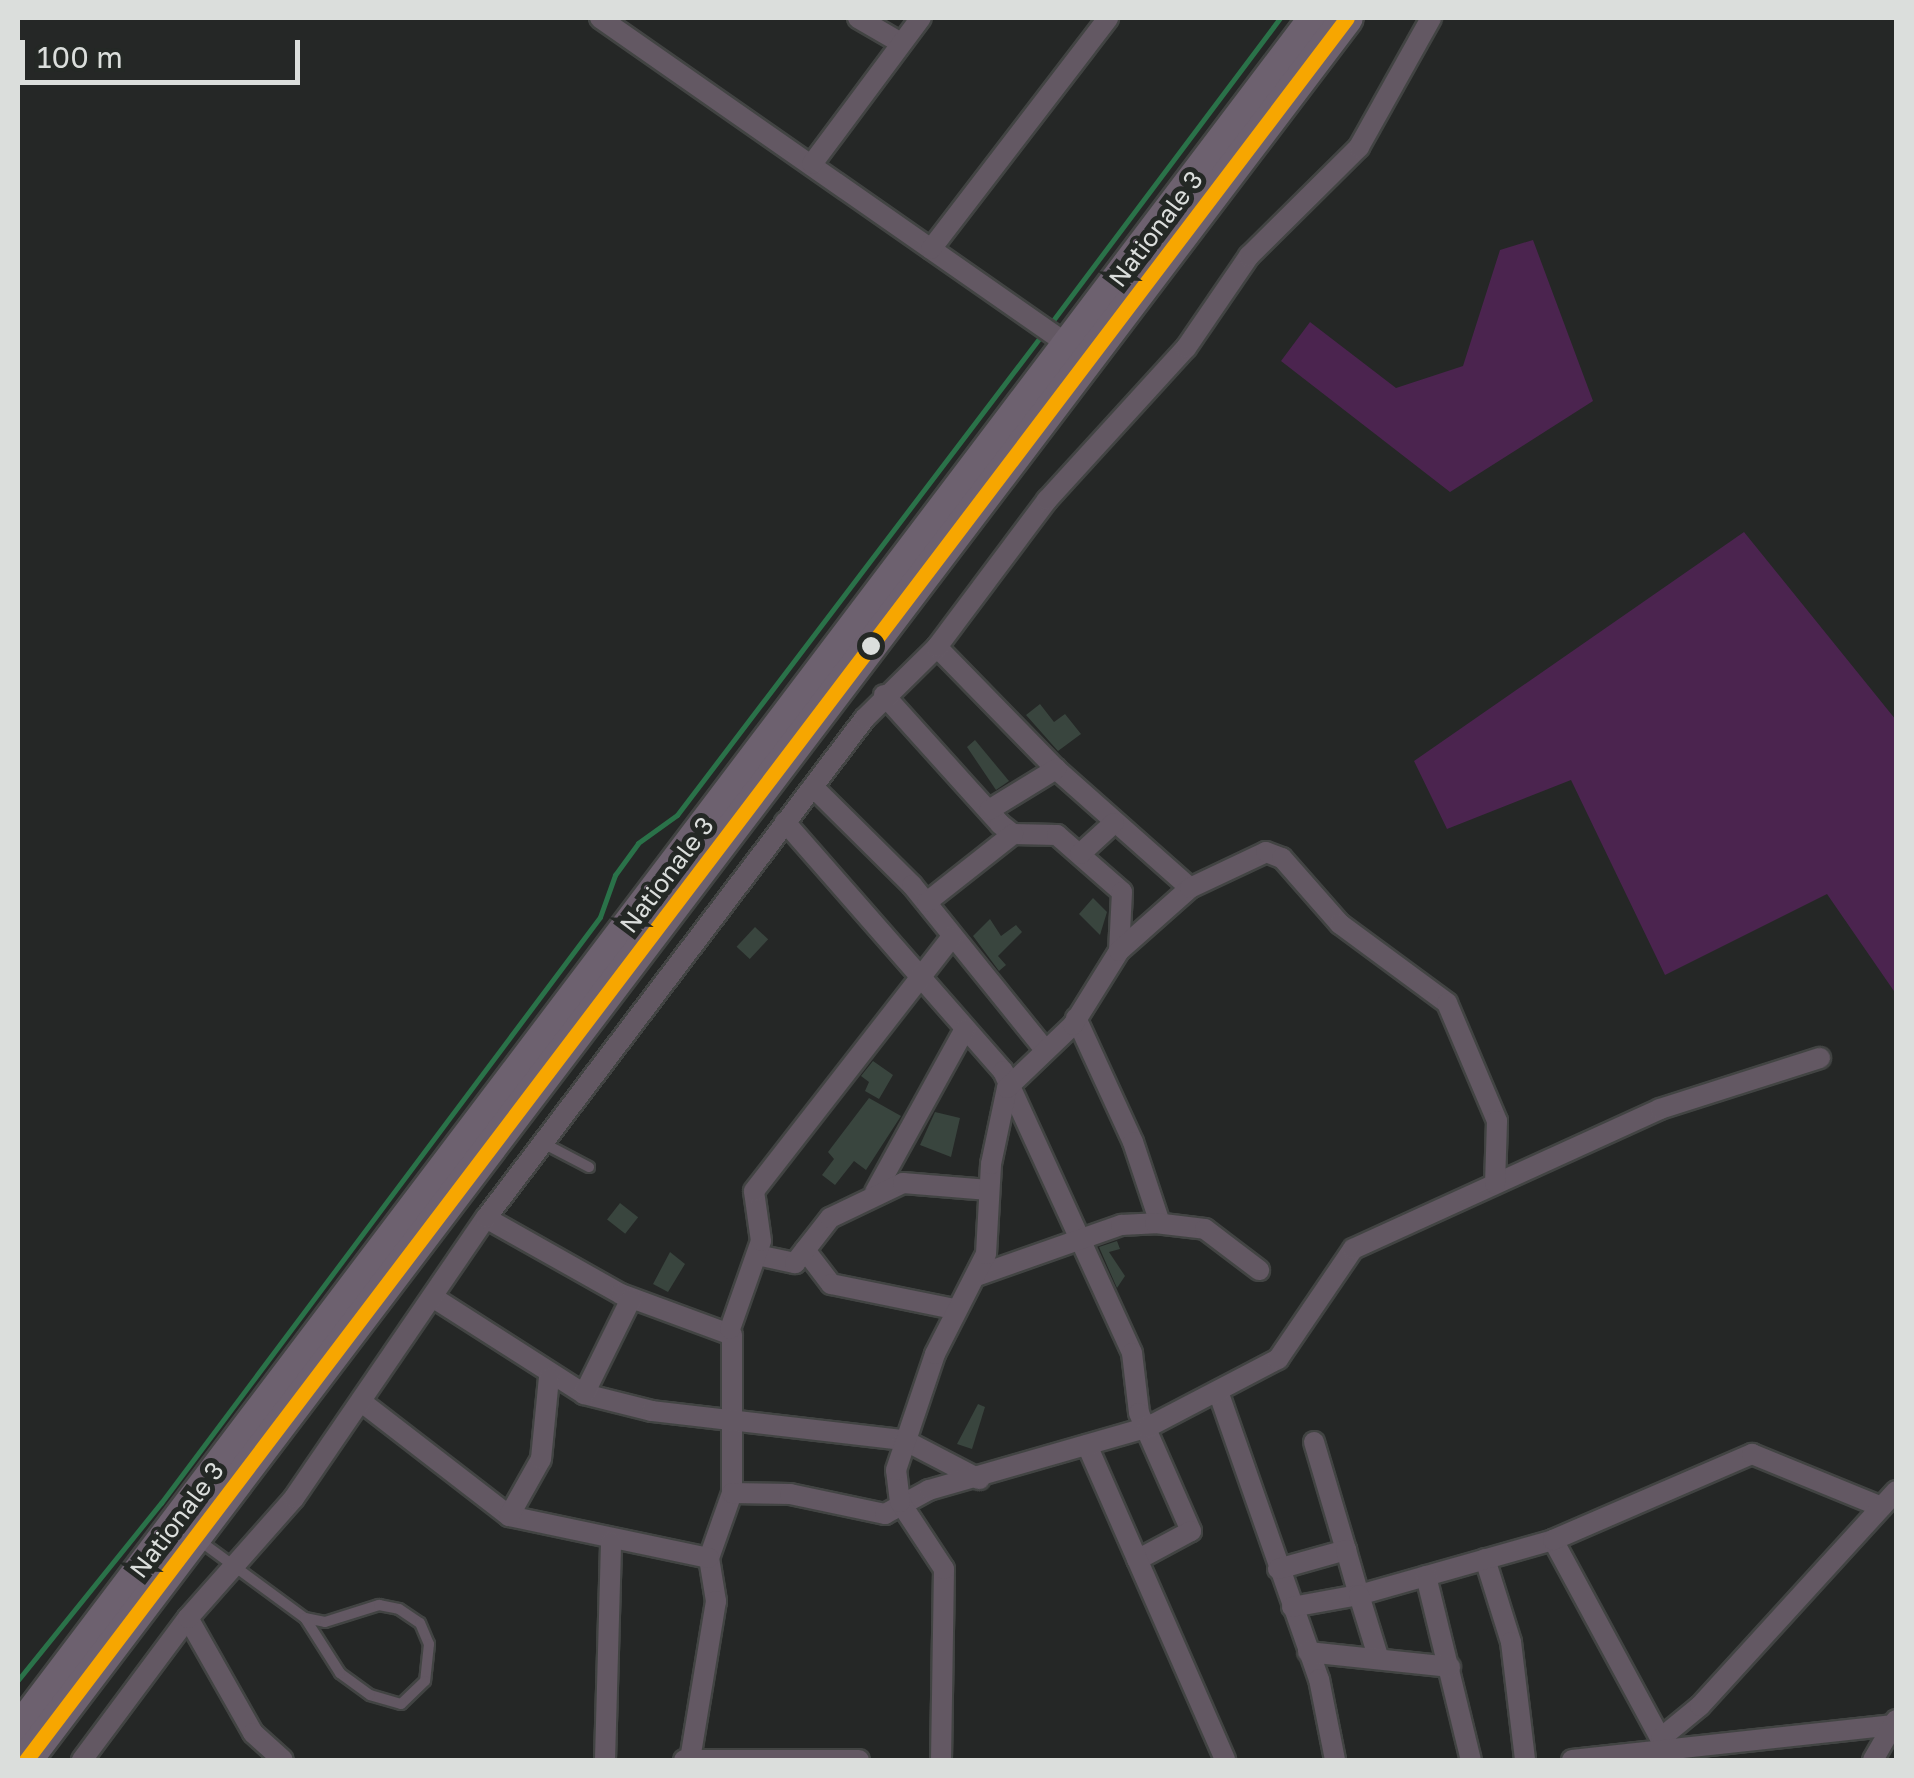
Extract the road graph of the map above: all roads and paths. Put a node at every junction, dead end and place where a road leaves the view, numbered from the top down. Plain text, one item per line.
1 (600, 18) edge
2 (858, 18) edge
3 (921, 18) edge
4 (1108, 18) edge
5 (1315, 18) edge
6 (1348, 18) edge
7 (1430, 18) edge
8 (901, 44) junction
9 (812, 164) junction
10 (931, 249) junction
11 (1080, 353) junction
12 (937, 647) junction
13 (884, 696) junction
14 (1056, 769) junction
15 (812, 786) junction
16 (988, 810) junction
17 (786, 822) junction
18 (1114, 823) junction
19 (1014, 834) junction
20 (1080, 854) junction
21 (1190, 888) junction
22 (927, 902) junction
23 (952, 937) junction
24 (1119, 951) junction
25 (919, 981) junction
26 (1076, 1018) junction
27 (964, 1029) junction
28 (1045, 1050) junction
29 (1820, 1058) dead end
30 (1008, 1088) junction
31 (542, 1142) junction
32 (590, 1167) dead end
33 (1495, 1184) junction
34 (988, 1190) junction
35 (875, 1192) junction
36 (486, 1218) junction
37 (1160, 1223) junction
38 (1082, 1237) junction
39 (805, 1250) junction
40 (757, 1256) junction
41 (1259, 1270) dead end
42 (980, 1275) junction
43 (434, 1298) junction
44 (631, 1299) junction
45 (954, 1309) junction
46 (730, 1329) junction
47 (549, 1378) junction
48 (584, 1394) junction
49 (1219, 1394) junction
50 (363, 1404) junction
51 (1190, 1410) junction
52 (727, 1414) junction
53 (1228, 1425) junction
54 (1148, 1427) junction
55 (904, 1440) junction
56 (1314, 1442) dead end
57 (1087, 1444) junction
58 (981, 1480) junction
59 (1896, 1491) edge
60 (732, 1493) junction
61 (900, 1502) junction
62 (1882, 1507) junction
63 (509, 1516) junction
64 (196, 1538) junction
65 (1552, 1540) junction
66 (611, 1542) junction
67 (1346, 1550) junction
68 (709, 1558) junction
69 (1485, 1559) junction
70 (1137, 1560) junction
71 (231, 1568) junction
72 (1278, 1569) junction
73 (1426, 1576) junction
74 (1359, 1595) junction
75 (1292, 1607) junction
76 (188, 1618) junction
77 (305, 1618) junction
78 (1436, 1636) junction
79 (1308, 1652) junction
80 (1377, 1653) junction
81 (1417, 1660) junction
82 (1450, 1667) junction
83 (1895, 1724) edge
84 (18, 1730) edge
85 (1664, 1744) junction
86 (1614, 1758) edge
87 (26, 1760) edge
88 (82, 1760) edge
89 (283, 1760) edge
90 (605, 1760) edge
91 (687, 1760) edge
92 (859, 1760) edge
93 (941, 1760) edge
94 (1224, 1760) edge
95 (1334, 1760) edge
96 (1471, 1760) edge
97 (1525, 1760) edge
98 (1572, 1760) edge
99 (1872, 1760) edge

1 - 9 street
2 - 8 street
3 - 8 street
4 - 10 street
5 - 11 main road, Nationale 3
6 - 11 main road, Nationale 3
7 - 12 street
8 - 9 street
9 - 10 street
10 - 11 street
11 - 64 main road, Nationale 3
11 - 84 main road, Nationale 3
12 - 13 street
12 - 14 street
13 - 15 street
13 - 16 street
14 - 16 street
14 - 18 street
15 - 17 street
15 - 22 street
16 - 19 street
17 - 25 street
17 - 31 street
18 - 20 street
18 - 21 street
19 - 20 street
19 - 22 street
20 - 24 street
21 - 24 street
21 - 33 street
22 - 23 street
23 - 25 street
23 - 28 street
24 - 26 street
25 - 27 street
25 - 40 street
26 - 28 street
26 - 37 street
27 - 30 street
27 - 35 street
28 - 30 street
29 - 33 street
30 - 34 street
30 - 38 street
31 - 32 lane
31 - 36 street
33 - 49 street
34 - 35 street
34 - 42 street
35 - 39 street
36 - 43 street
36 - 44 street
37 - 38 street
37 - 41 street
38 - 42 street
38 - 54 street
39 - 40 street
39 - 45 street
40 - 46 street
42 - 45 street
43 - 47 street
43 - 50 street
44 - 46 street
44 - 48 street
45 - 55 street
46 - 52 street
47 - 48 street
47 - 63 street
48 - 52 street
49 - 51 street
49 - 53 street
50 - 63 street
50 - 71 street
51 - 53 street
51 - 54 street
52 - 55 street
52 - 60 street
53 - 72 street
54 - 57 street
54 - 70 street
55 - 58 street
55 - 61 street
56 - 67 street
57 - 58 street
57 - 70 street
58 - 61 street
59 - 62 street
60 - 61 street
60 - 68 street
61 - 93 street
62 - 65 street
62 - 85 street
63 - 66 street
64 - 71 lane
64 - 87 main road, Nationale 3
65 - 69 street
65 - 85 street
66 - 68 street
66 - 90 street
67 - 72 street
67 - 74 street
68 - 91 street
69 - 73 street
69 - 97 street
70 - 94 street
71 - 76 street
71 - 77 lane
72 - 75 street
73 - 74 street
73 - 78 street
74 - 75 street
74 - 80 street
75 - 79 street
76 - 88 street
76 - 89 street
77 - 77 lane
78 - 81 street
78 - 82 street
79 - 80 street
79 - 95 street
80 - 81 street
81 - 82 street
82 - 96 street
83 - 85 street
83 - 99 street
85 - 86 street
86 - 98 street
91 - 92 street

